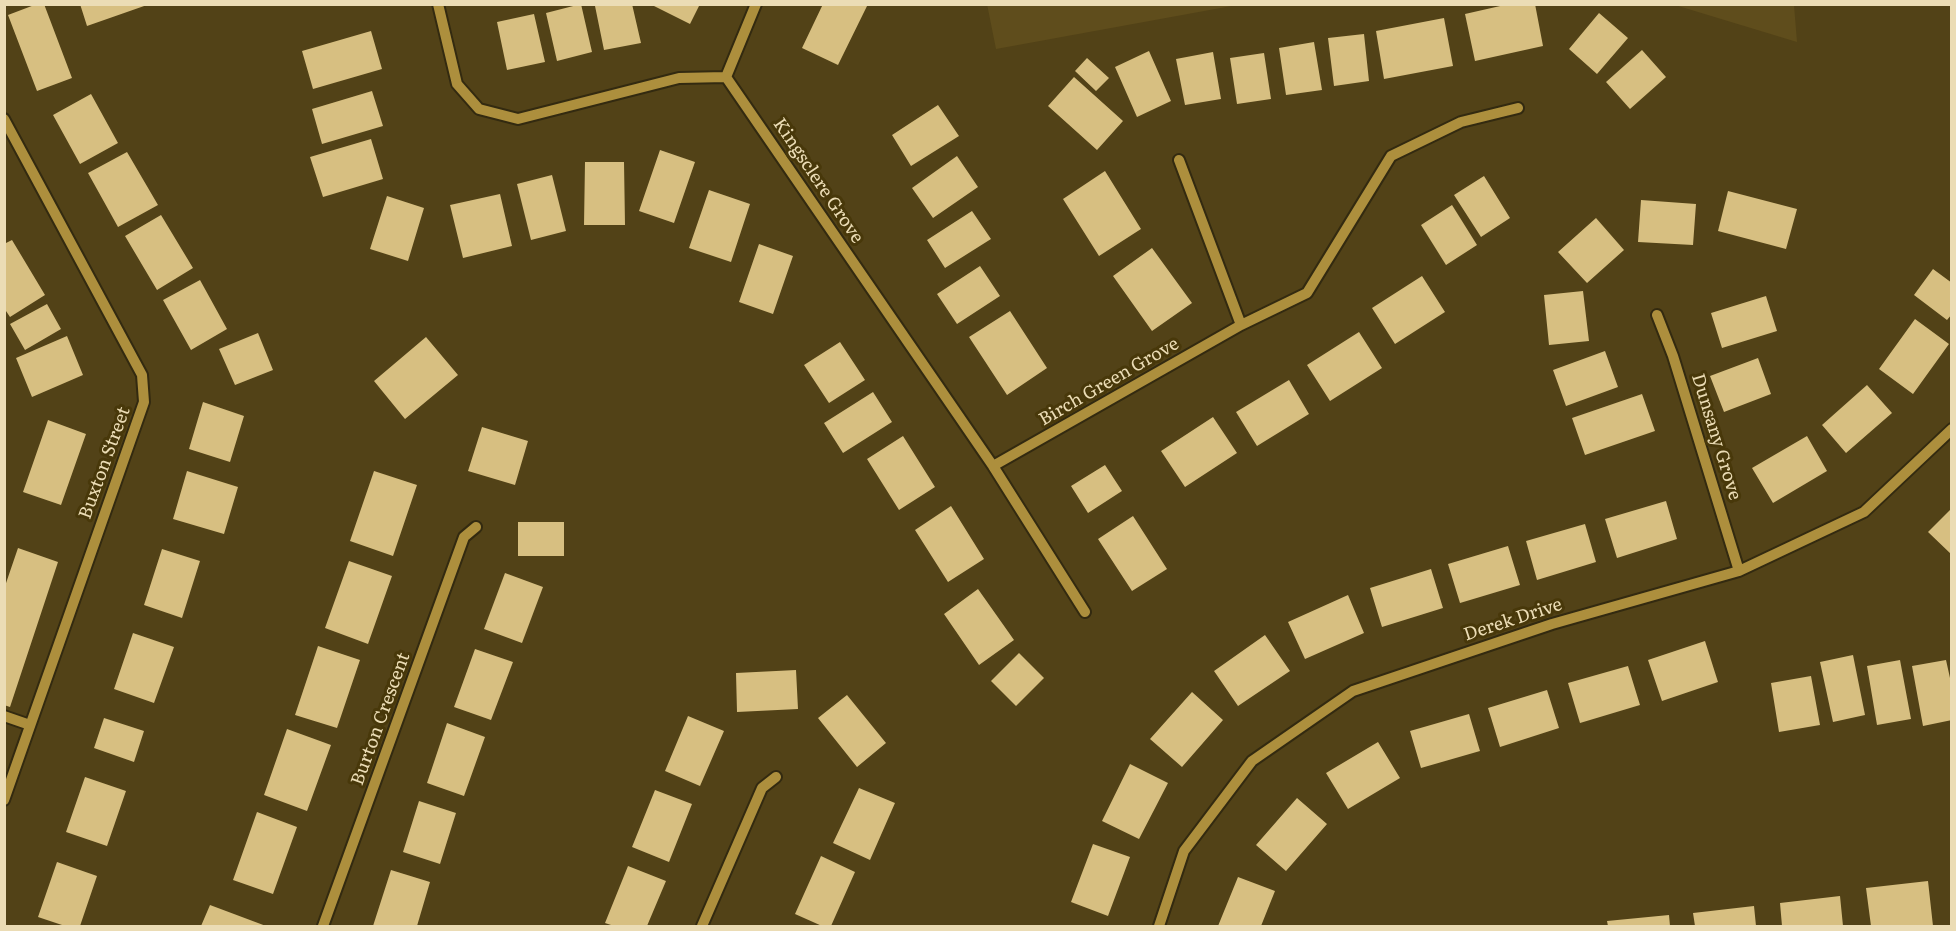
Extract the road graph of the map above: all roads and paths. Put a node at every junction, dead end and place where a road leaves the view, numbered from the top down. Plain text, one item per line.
1 (438, 4) edge
2 (756, 4) edge
3 (726, 77) junction
4 (1518, 108) dead end
5 (4, 119) edge
6 (1179, 160) dead end
7 (1657, 315) dead end
8 (1241, 325) junction
9 (1952, 429) edge
10 (993, 466) junction
11 (476, 527) dead end
12 (1740, 571) junction
13 (1085, 612) dead end
14 (4, 716) edge
15 (30, 725) junction
16 (776, 777) dead end
17 (4, 800) edge
18 (323, 927) edge
19 (702, 927) edge
20 (1159, 927) edge

1 - 3 street
2 - 3 street
3 - 10 street, Kingsclere Grove
4 - 8 street, Birch Green Grove
5 - 15 street, Buxton Street
6 - 8 street
7 - 12 street, Dunsany Grove
8 - 10 street, Birch Green Grove
9 - 12 street, Derek Drive
10 - 13 street, Kingsclere Grove
11 - 18 street, Burton Crescent
12 - 20 street, Derek Drive
14 - 15 street
15 - 17 street, Buxton Street
16 - 19 street

